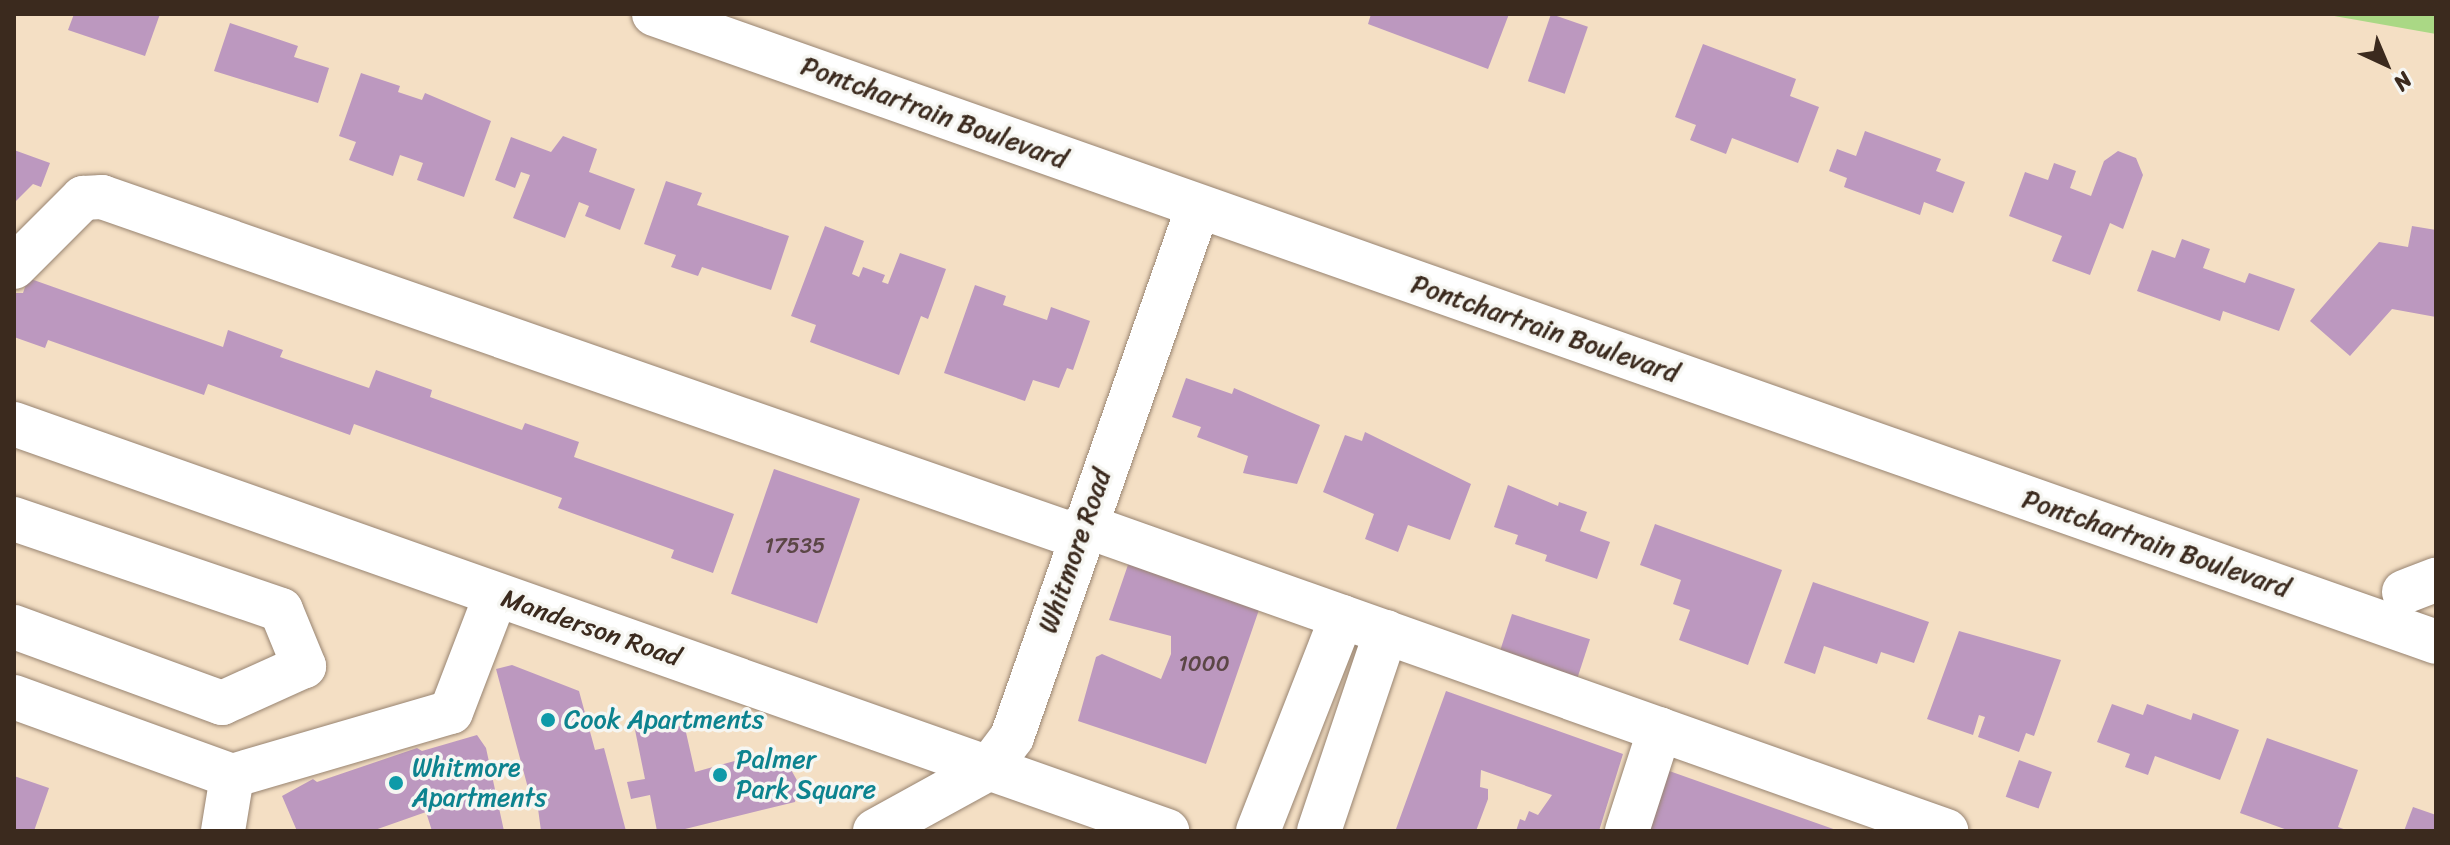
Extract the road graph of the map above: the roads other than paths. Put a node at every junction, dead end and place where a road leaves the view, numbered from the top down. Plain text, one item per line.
1 (654, 14) edge
2 (1198, 207) junction
3 (14, 267) edge
4 (14, 424) edge
5 (14, 519) edge
6 (1081, 531) junction
7 (496, 595) junction
8 (1342, 617) junction
9 (14, 627) edge
10 (1386, 632) junction
11 (2436, 642) edge
12 (14, 697) edge
13 (1660, 729) junction
14 (988, 769) junction
15 (232, 776) junction
16 (1104, 820) edge
17 (223, 831) edge
18 (875, 831) edge
19 (1167, 831) edge
20 (1258, 831) edge
21 (1319, 831) edge
22 (1627, 831) edge
23 (1946, 831) edge

1 - 2 street, Pontchartrain Boulevard
2 - 6 street, Whitmore Road
2 - 11 street, Pontchartrain Boulevard
3 - 6 street
4 - 7 street, Manderson Road
5 - 9 street
6 - 8 street
6 - 14 street, Whitmore Road
7 - 14 street, Manderson Road
7 - 15 street
8 - 10 street
8 - 20 street
10 - 13 street
10 - 21 street
12 - 15 street
13 - 22 street
13 - 23 street
14 - 16 street, Manderson Road
14 - 18 street, Whitmore Road
15 - 17 street
16 - 19 street, Manderson Road

